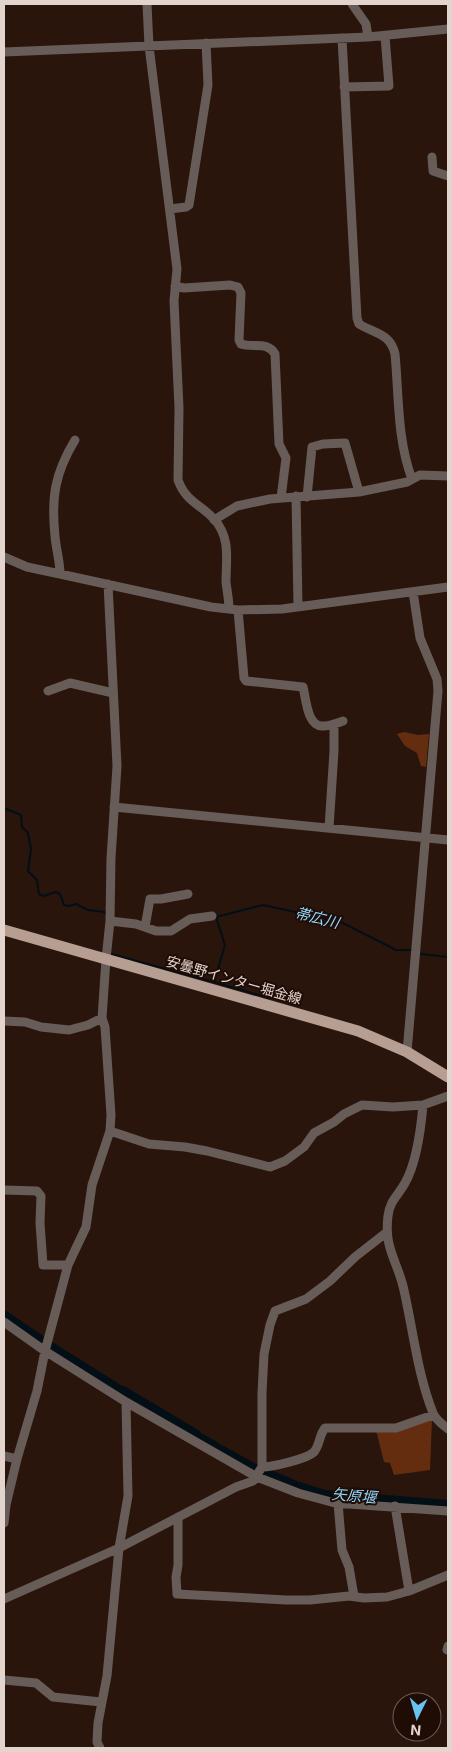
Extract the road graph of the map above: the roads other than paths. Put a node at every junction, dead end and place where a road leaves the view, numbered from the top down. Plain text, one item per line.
1 (147, 4) edge
2 (352, 4) edge
3 (448, 29) edge
4 (385, 36) junction
5 (368, 37) junction
6 (342, 38) junction
7 (206, 43) junction
8 (149, 46) junction
9 (4, 52) edge
10 (344, 87) junction
11 (432, 157) dead end
12 (448, 176) edge
13 (170, 210) junction
14 (175, 286) junction
15 (75, 440) dead end
16 (448, 476) edge
17 (412, 479) junction
18 (359, 492) junction
19 (296, 496) junction
20 (307, 497) junction
21 (281, 498) junction
22 (214, 520) junction
23 (4, 557) edge
24 (60, 574) junction
25 (108, 584) junction
26 (448, 587) edge
27 (413, 592) junction
28 (298, 606) junction
29 (234, 609) junction
30 (48, 690) dead end
31 (114, 693) junction
32 (343, 721) dead end
33 (334, 724) junction
34 (114, 807) junction
35 (329, 828) junction
36 (426, 838) junction
37 (448, 840) edge
38 (188, 894) dead end
39 (212, 916) dead end
40 (110, 921) junction
41 (145, 927) junction
42 (4, 930) edge
43 (106, 959) junction
44 (102, 1018) junction
45 (4, 1022) edge
46 (407, 1052) junction
47 (448, 1077) edge
48 (448, 1096) edge
49 (423, 1105) junction
50 (110, 1131) junction
51 (4, 1190) edge
52 (387, 1232) junction
53 (68, 1265) junction
54 (4, 1322) edge
55 (45, 1351) junction
56 (126, 1402) junction
57 (434, 1415) junction
58 (448, 1429) edge
59 (4, 1456) edge
60 (17, 1460) junction
61 (262, 1467) junction
62 (257, 1477) junction
63 (338, 1503) junction
64 (395, 1506) junction
65 (448, 1511) edge
66 (178, 1517) junction
67 (4, 1523) edge
68 (119, 1548) junction
69 (448, 1575) edge
70 (409, 1591) junction
71 (354, 1596) junction
72 (4, 1599) edge
73 (4, 1680) edge
74 (101, 1702) junction
75 (100, 1748) edge

1 - 8 street
2 - 5 street
3 - 4 street
4 - 5 street
4 - 10 street
5 - 6 street
6 - 7 street
6 - 10 street
7 - 8 street
7 - 13 street
8 - 9 street
8 - 13 street
10 - 17 street
11 - 12 street
13 - 14 street
14 - 21 street
14 - 22 street
15 - 24 street
16 - 17 street
17 - 18 street
18 - 20 street
18 - 20 street
19 - 20 street
19 - 21 street
19 - 28 street
21 - 22 street
22 - 29 street
23 - 24 street
24 - 25 street
25 - 29 street
25 - 31 street
26 - 27 street
27 - 28 street
27 - 36 street
28 - 29 street
29 - 33 street
30 - 31 street
31 - 34 street
32 - 33 street
33 - 35 street
34 - 35 street
34 - 40 street
35 - 36 street
36 - 37 street
36 - 46 street
38 - 41 street
39 - 41 street
40 - 41 street
40 - 43 street
42 - 43 main road, 安曇野インター堀金線
43 - 44 street
43 - 46 main road, 安曇野インター堀金線
44 - 45 street
44 - 50 street
46 - 47 main road, 安曇野インター堀金線
48 - 49 street
49 - 50 street
49 - 52 street
50 - 53 street
51 - 53 street
52 - 57 street
52 - 61 street
53 - 55 street
54 - 55 street
55 - 56 street
55 - 60 street
56 - 62 street
56 - 68 street
57 - 58 street
57 - 61 street
59 - 60 street
60 - 67 street
61 - 62 street
62 - 63 street
62 - 66 street
63 - 64 street
63 - 71 street
64 - 65 street
64 - 70 street
66 - 68 street
66 - 71 street
68 - 72 street
68 - 74 street
69 - 70 street
70 - 71 street
73 - 74 street
74 - 75 street

